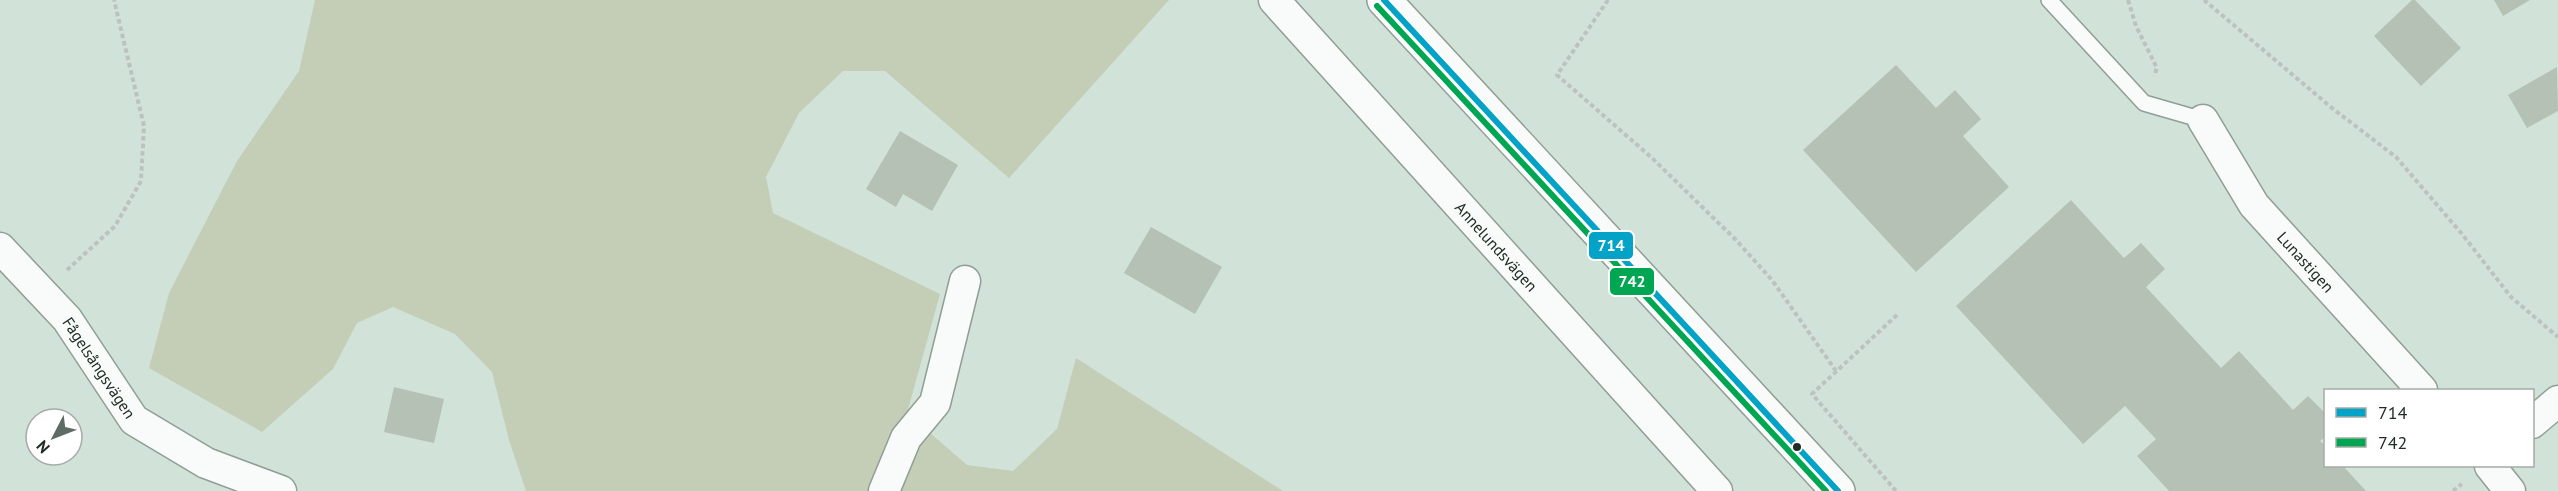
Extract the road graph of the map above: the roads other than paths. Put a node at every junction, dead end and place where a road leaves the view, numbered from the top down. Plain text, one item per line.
1 (1274, 0) edge
2 (1384, 0) edge
3 (2049, 0) edge
4 (2203, 120) joint
5 (0, 248) edge
6 (965, 280) dead end
7 (2421, 389) edge
8 (2558, 401) edge
9 (2534, 421) edge
10 (2492, 467) edge
11 (281, 491) edge
12 (884, 491) edge
13 (1717, 491) edge
14 (1838, 491) edge
15 (2510, 491) edge

1 - 13 street, Annelundsvägen
2 - 14 main road
3 - 4 lane
4 - 7 street, Lunastigen
5 - 11 street, Fågelsångsvägen
6 - 12 street
8 - 9 street
10 - 15 street

